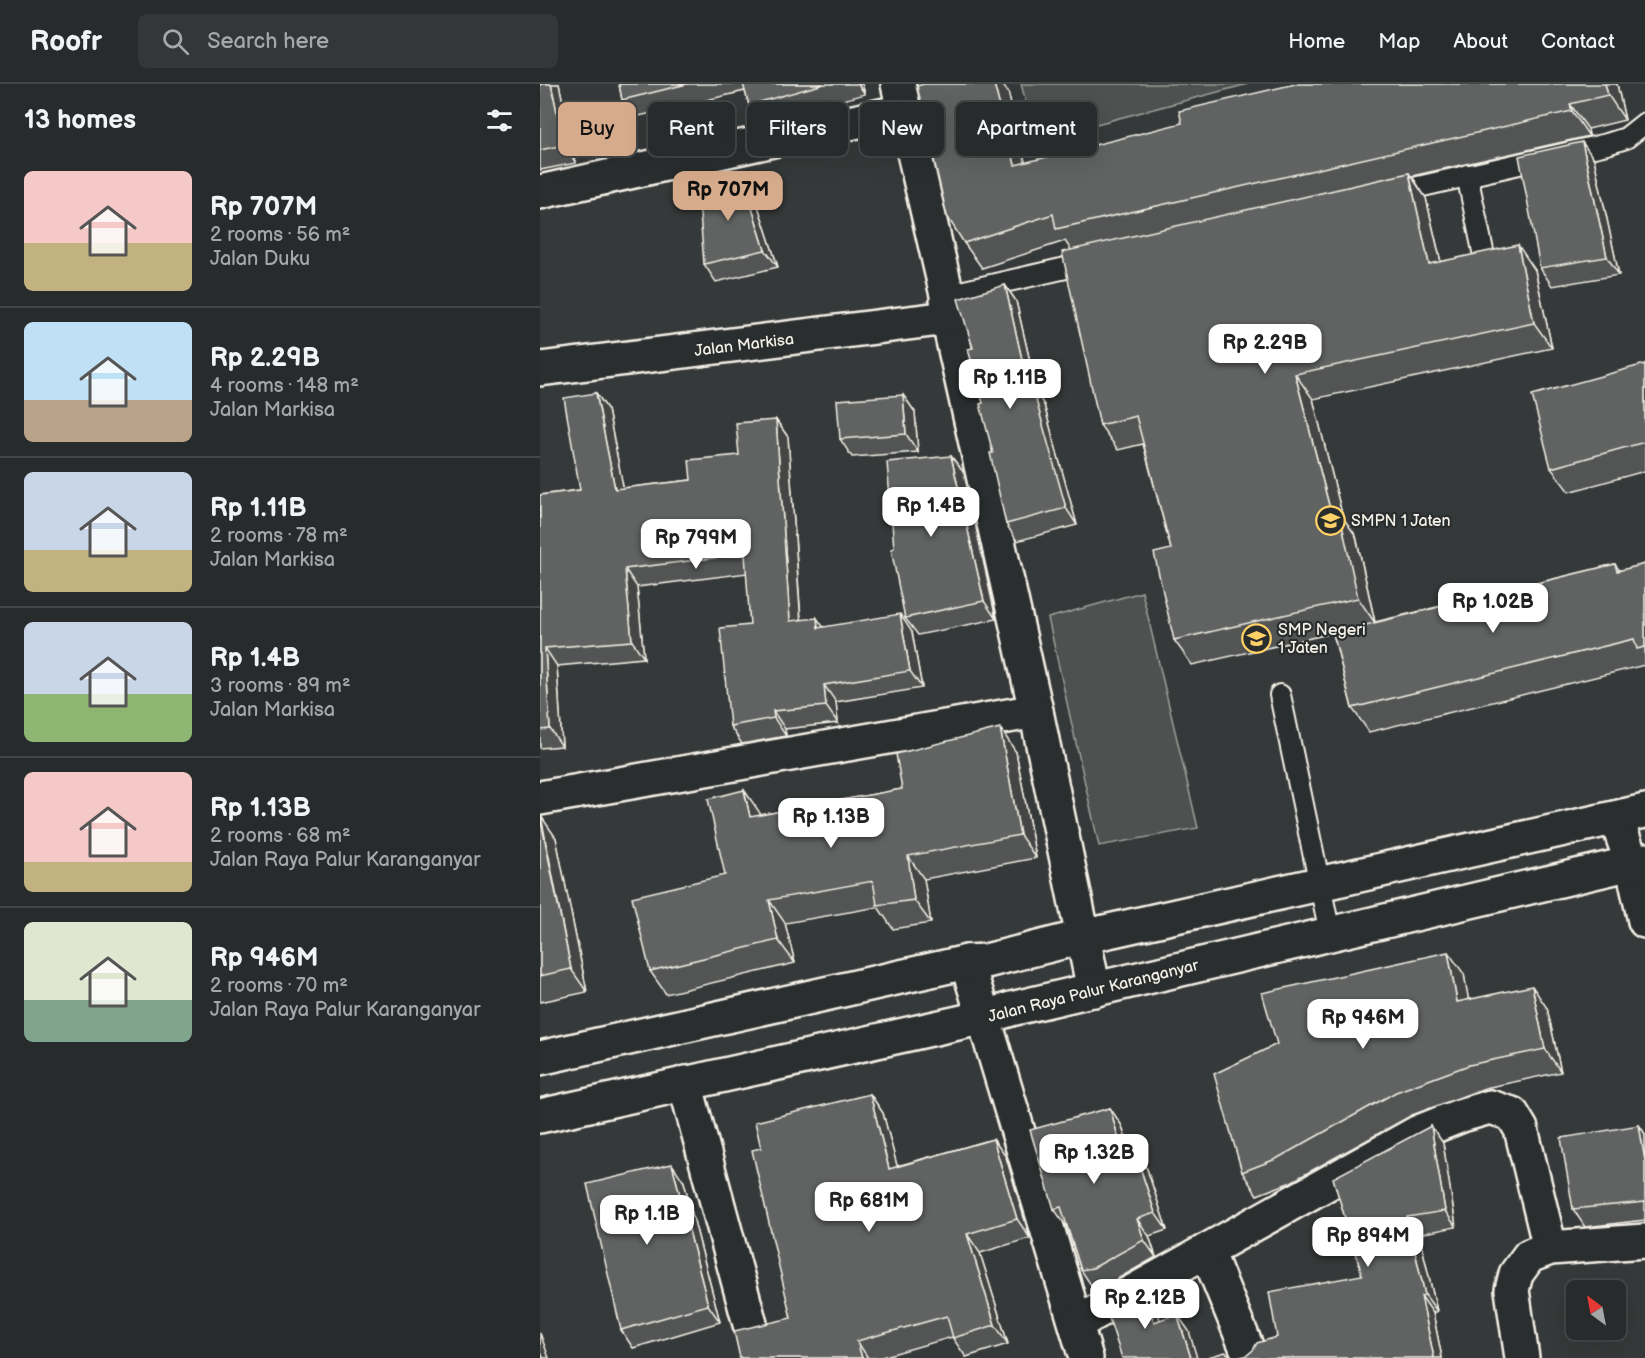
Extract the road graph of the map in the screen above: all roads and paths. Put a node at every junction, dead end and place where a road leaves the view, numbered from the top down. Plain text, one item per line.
1 (901, 98) edge
2 (1645, 123) edge
3 (1467, 176) junction
4 (540, 192) edge
5 (1375, 197) edge
6 (1109, 258) edge
7 (1487, 270) edge
8 (947, 307) junction
9 (540, 369) edge
10 (1280, 695) dead end
11 (1036, 711) junction
12 (540, 798) edge
13 (1630, 814) edge
14 (1639, 861) edge
15 (1318, 884) junction
16 (1645, 921) edge
17 (1330, 933) junction
18 (1082, 937) junction
19 (967, 962) junction
20 (1094, 990) junction
21 (985, 1017) junction
22 (540, 1058) edge
23 (685, 1083) junction
24 (540, 1116) edge
25 (1645, 1241) edge
26 (1550, 1248) junction
27 (1207, 1251) junction
28 (1077, 1323) junction
29 (750, 1324) dead end
30 (1250, 1356) edge
31 (1086, 1358) edge
32 (1522, 1358) edge

1 - 4 street
1 - 8 street
2 - 3 lane
3 - 5 lane
3 - 7 lane
6 - 8 lane
8 - 9 street, Jalan Markisa
8 - 11 street
10 - 15 lane
11 - 12 street
11 - 18 street
13 - 14 street
13 - 15 street
14 - 16 street
14 - 17 street, Jalan Raya Palur Karanganyar
15 - 17 lane
15 - 18 street
17 - 20 street, Jalan Raya Palur Karanganyar
18 - 19 street
18 - 20 street
19 - 21 street
19 - 22 street
20 - 21 street, Jalan Raya Palur Karanganyar
21 - 23 street, Jalan Raya Palur Karanganyar
21 - 28 street
23 - 24 street, Jalan Raya Palur Karanganyar
23 - 29 street
25 - 26 street
26 - 27 street
26 - 32 street
27 - 28 street
27 - 30 street
28 - 31 street

